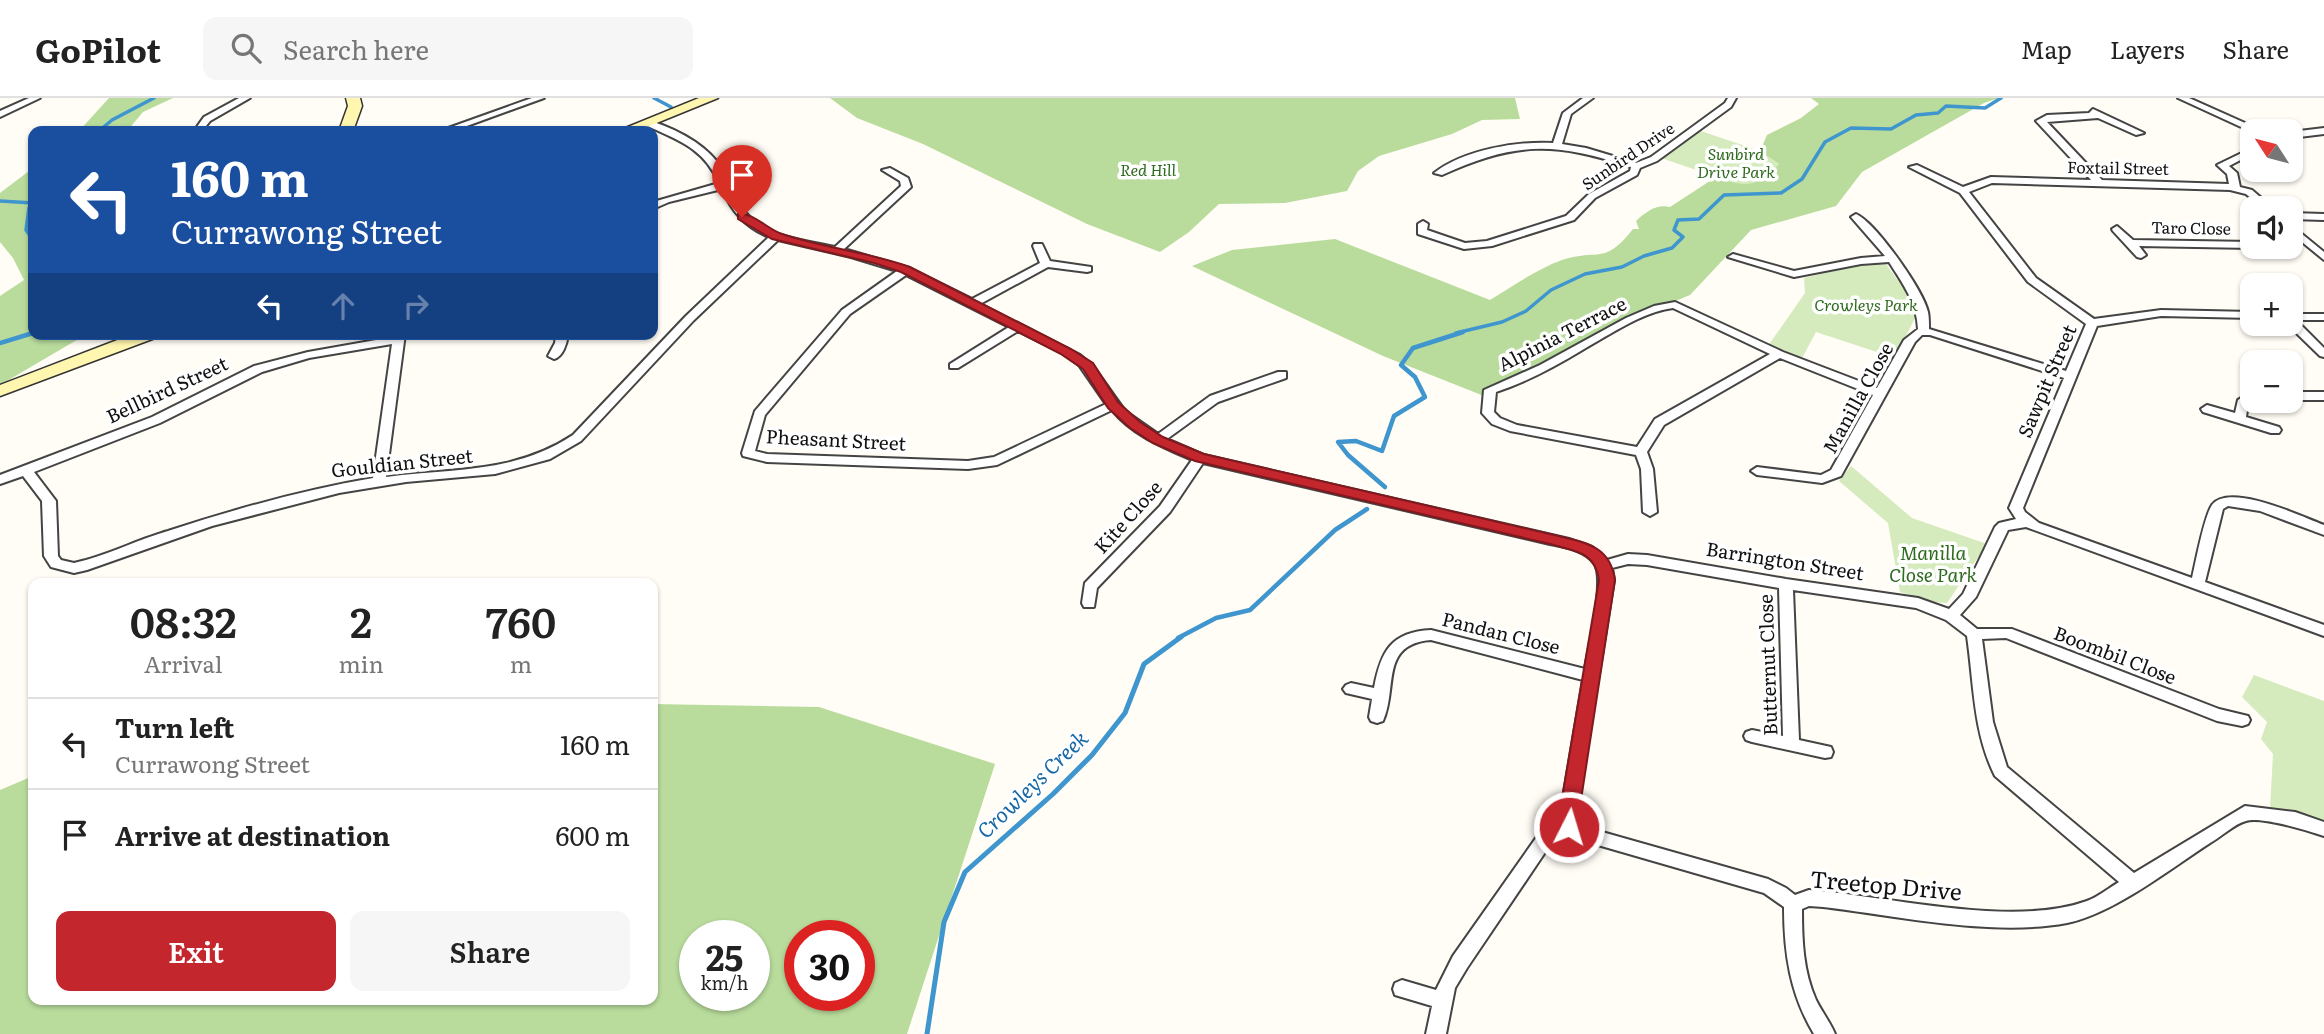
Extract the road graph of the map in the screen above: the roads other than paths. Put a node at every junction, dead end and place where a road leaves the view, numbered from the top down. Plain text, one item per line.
1 (36, 98) edge
2 (246, 98) edge
3 (354, 98) edge
4 (540, 98) edge
5 (1589, 98) edge
6 (1732, 98) edge
7 (2182, 98) edge
8 (717, 100) edge
9 (2086, 108) dead end
10 (0, 114) edge
11 (2099, 115) junction
12 (2240, 123) edge
13 (202, 126) edge
14 (348, 126) edge
15 (459, 126) edge
16 (658, 129) edge
17 (658, 131) edge
18 (2324, 131) edge
19 (2139, 134) dead end
20 (2303, 134) edge
21 (1557, 145) junction
22 (2240, 157) edge
23 (1636, 166) junction
24 (1914, 167) dead end
25 (887, 170) dead end
26 (1439, 173) dead end
27 (2100, 184) junction
28 (725, 185) junction
29 (2235, 188) junction
30 (1963, 191) junction
31 (2254, 196) edge
32 (658, 204) edge
33 (2303, 216) edge
34 (1856, 217) dead end
35 (2324, 217) edge
36 (1423, 224) dead end
37 (2118, 229) dead end
38 (776, 236) junction
39 (2303, 239) edge
40 (2130, 243) junction
41 (2240, 244) edge
42 (2303, 245) edge
43 (2310, 245) junction
44 (1038, 246) dead end
45 (837, 250) junction
46 (2141, 255) dead end
47 (1733, 257) dead end
48 (2324, 257) edge
49 (1891, 259) junction
50 (1046, 264) junction
51 (1087, 269) dead end
52 (905, 270) junction
53 (973, 303) junction
54 (2240, 315) edge
55 (2303, 317) edge
56 (2324, 317) edge
57 (2092, 323) junction
58 (1017, 327) junction
59 (1924, 331) junction
60 (2303, 334) edge
61 (103, 340) edge
62 (133, 340) edge
63 (383, 340) edge
64 (398, 340) edge
65 (561, 340) edge
66 (1779, 354) junction
67 (2324, 354) edge
68 (554, 356) dead end
69 (954, 366) dead end
70 (1282, 375) dead end
71 (2070, 376) junction
72 (31, 379) junction
73 (0, 391) edge
74 (1881, 394) junction
75 (2303, 396) edge
76 (2324, 396) edge
77 (1113, 405) junction
78 (2207, 409) dead end
79 (2241, 413) edge
80 (2240, 419) junction
81 (2275, 430) dead end
82 (1158, 440) junction
83 (1641, 452) junction
84 (1200, 458) junction
85 (26, 470) junction
86 (1757, 471) dead end
87 (0, 480) edge
88 (379, 481) junction
89 (1650, 512) dead end
90 (2027, 522) junction
91 (2324, 530) edge
92 (1586, 549) junction
93 (1628, 559) junction
94 (1605, 565) junction
95 (1786, 584) junction
96 (2197, 585) junction
97 (1088, 603) dead end
98 (1951, 616) junction
99 (2324, 631) edge
100 (1974, 635) junction
101 (1590, 676) junction
102 (1351, 689) dead end
103 (1381, 695) junction
104 (1377, 717) dead end
105 (2242, 720) dead end
106 (1752, 736) dead end
107 (1791, 744) junction
108 (1825, 752) dead end
109 (1569, 827) junction
110 (2324, 829) edge
111 (2132, 882) junction
112 (1793, 904) junction
113 (1402, 989) dead end
114 (1442, 1000) junction
115 (1436, 1034) edge
116 (1825, 1034) edge

1 - 10 street
2 - 13 street
3 - 14 street
4 - 15 street
5 - 21 street
6 - 23 street, Sunbird Drive
7 - 12 street
8 - 16 street
9 - 11 street
11 - 19 street
11 - 27 street
17 - 28 street
18 - 20 street
21 - 23 street
21 - 26 street
22 - 29 street
23 - 36 street, Sunbird Drive
24 - 30 street
25 - 45 street
27 - 29 street, Foxtail Street
27 - 30 street, Foxtail Street
28 - 32 street
28 - 38 street
29 - 31 street, Foxtail Street
30 - 57 street
33 - 35 street
34 - 49 street
37 - 40 street
38 - 45 street
38 - 88 street, Gouldian Street
39 - 43 street
40 - 41 street, Taro Close
40 - 46 street
42 - 43 street
43 - 48 street
44 - 50 street
45 - 52 street
47 - 49 street
49 - 59 street
50 - 51 street
50 - 53 street
52 - 53 street
52 - 77 street, Pheasant Street
53 - 58 street
54 - 57 street, Sawpit Street
55 - 56 street
57 - 71 street, Sawpit Street
58 - 69 street
58 - 77 street
59 - 71 street
59 - 74 street, Manilla Close
60 - 67 street
61 - 72 street
62 - 72 street
63 - 85 street, Bellbird Street
64 - 88 street
65 - 68 street
66 - 74 street, Alpinia Terrace
66 - 83 street
66 - 83 street, Alpinia Terrace
70 - 82 street
71 - 90 street, Sawpit Street
72 - 73 street
74 - 86 street, Manilla Close
75 - 76 street
77 - 82 street
78 - 80 street
79 - 80 street
80 - 81 street
82 - 84 street
83 - 89 street
84 - 92 street
84 - 97 street, Kite Close
85 - 87 street, Bellbird Street
85 - 88 street, Gouldian Street
90 - 96 street
90 - 98 street
91 - 96 street
92 - 93 street
92 - 94 street
93 - 94 street, Barrington Street
93 - 95 street, Barrington Street
94 - 101 street
95 - 98 street, Barrington Street
95 - 107 street, Butternut Close
96 - 99 street
98 - 100 street, Barrington Street
100 - 105 street, Boombil Close
100 - 111 street
101 - 103 street, Pandan Close
101 - 109 street
102 - 103 street
103 - 104 street, Pandan Close
106 - 107 street, Butternut Close
107 - 108 street, Butternut Close
109 - 112 street, Treetop Drive
109 - 114 street
110 - 111 street, Treetop Drive
111 - 112 street, Treetop Drive
112 - 116 street
113 - 114 street
114 - 115 street

